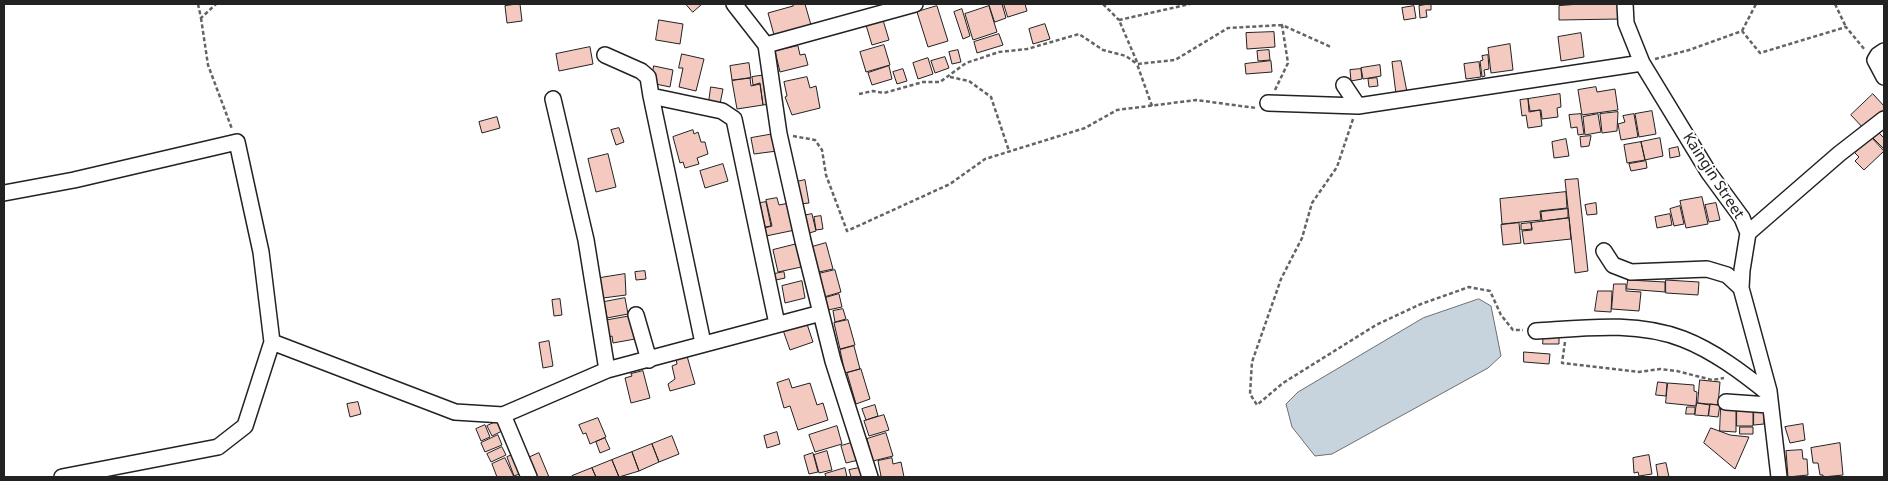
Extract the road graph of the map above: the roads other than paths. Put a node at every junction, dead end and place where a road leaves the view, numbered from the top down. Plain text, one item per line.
1 (734, 4) edge
2 (915, 4) edge
3 (1625, 4) edge
4 (766, 45) junction
5 (1880, 54) edge
6 (605, 55) dead end
7 (1642, 63) junction
8 (1884, 77) edge
9 (1344, 85) dead end
10 (651, 96) junction
11 (553, 99) dead end
12 (1268, 103) road end
13 (1358, 106) junction
14 (1884, 119) edge
15 (4, 193) edge
16 (1748, 233) junction
17 (1604, 251) dead end
18 (1741, 288) junction
19 (821, 313) junction
20 (636, 315) dead end
21 (777, 324) junction
22 (1536, 331) road end
23 (272, 342) junction
24 (703, 343) junction
25 (649, 360) junction
26 (607, 370) junction
27 (1769, 399) junction
28 (1726, 402) dead end
29 (503, 415) junction
30 (62, 477) edge
31 (529, 477) edge
32 (870, 477) edge
33 (1779, 477) edge

1 - 4 street
2 - 4 street
3 - 7 street, Kaingin Street
4 - 19 street
5 - 8 street
6 - 10 street
7 - 13 street
7 - 16 street, Kaingin Street
9 - 13 street
10 - 21 street
10 - 24 street
11 - 26 street
12 - 13 street
14 - 16 street
15 - 23 street
16 - 18 street, Kaingin Street
17 - 18 street
18 - 27 street, Kaingin Street
19 - 21 street
19 - 32 street
20 - 25 street
21 - 24 street
22 - 27 street
23 - 29 street
23 - 30 street
24 - 25 street
25 - 26 street
26 - 29 street
27 - 28 street
27 - 33 street, Kaingin Street
29 - 31 street

